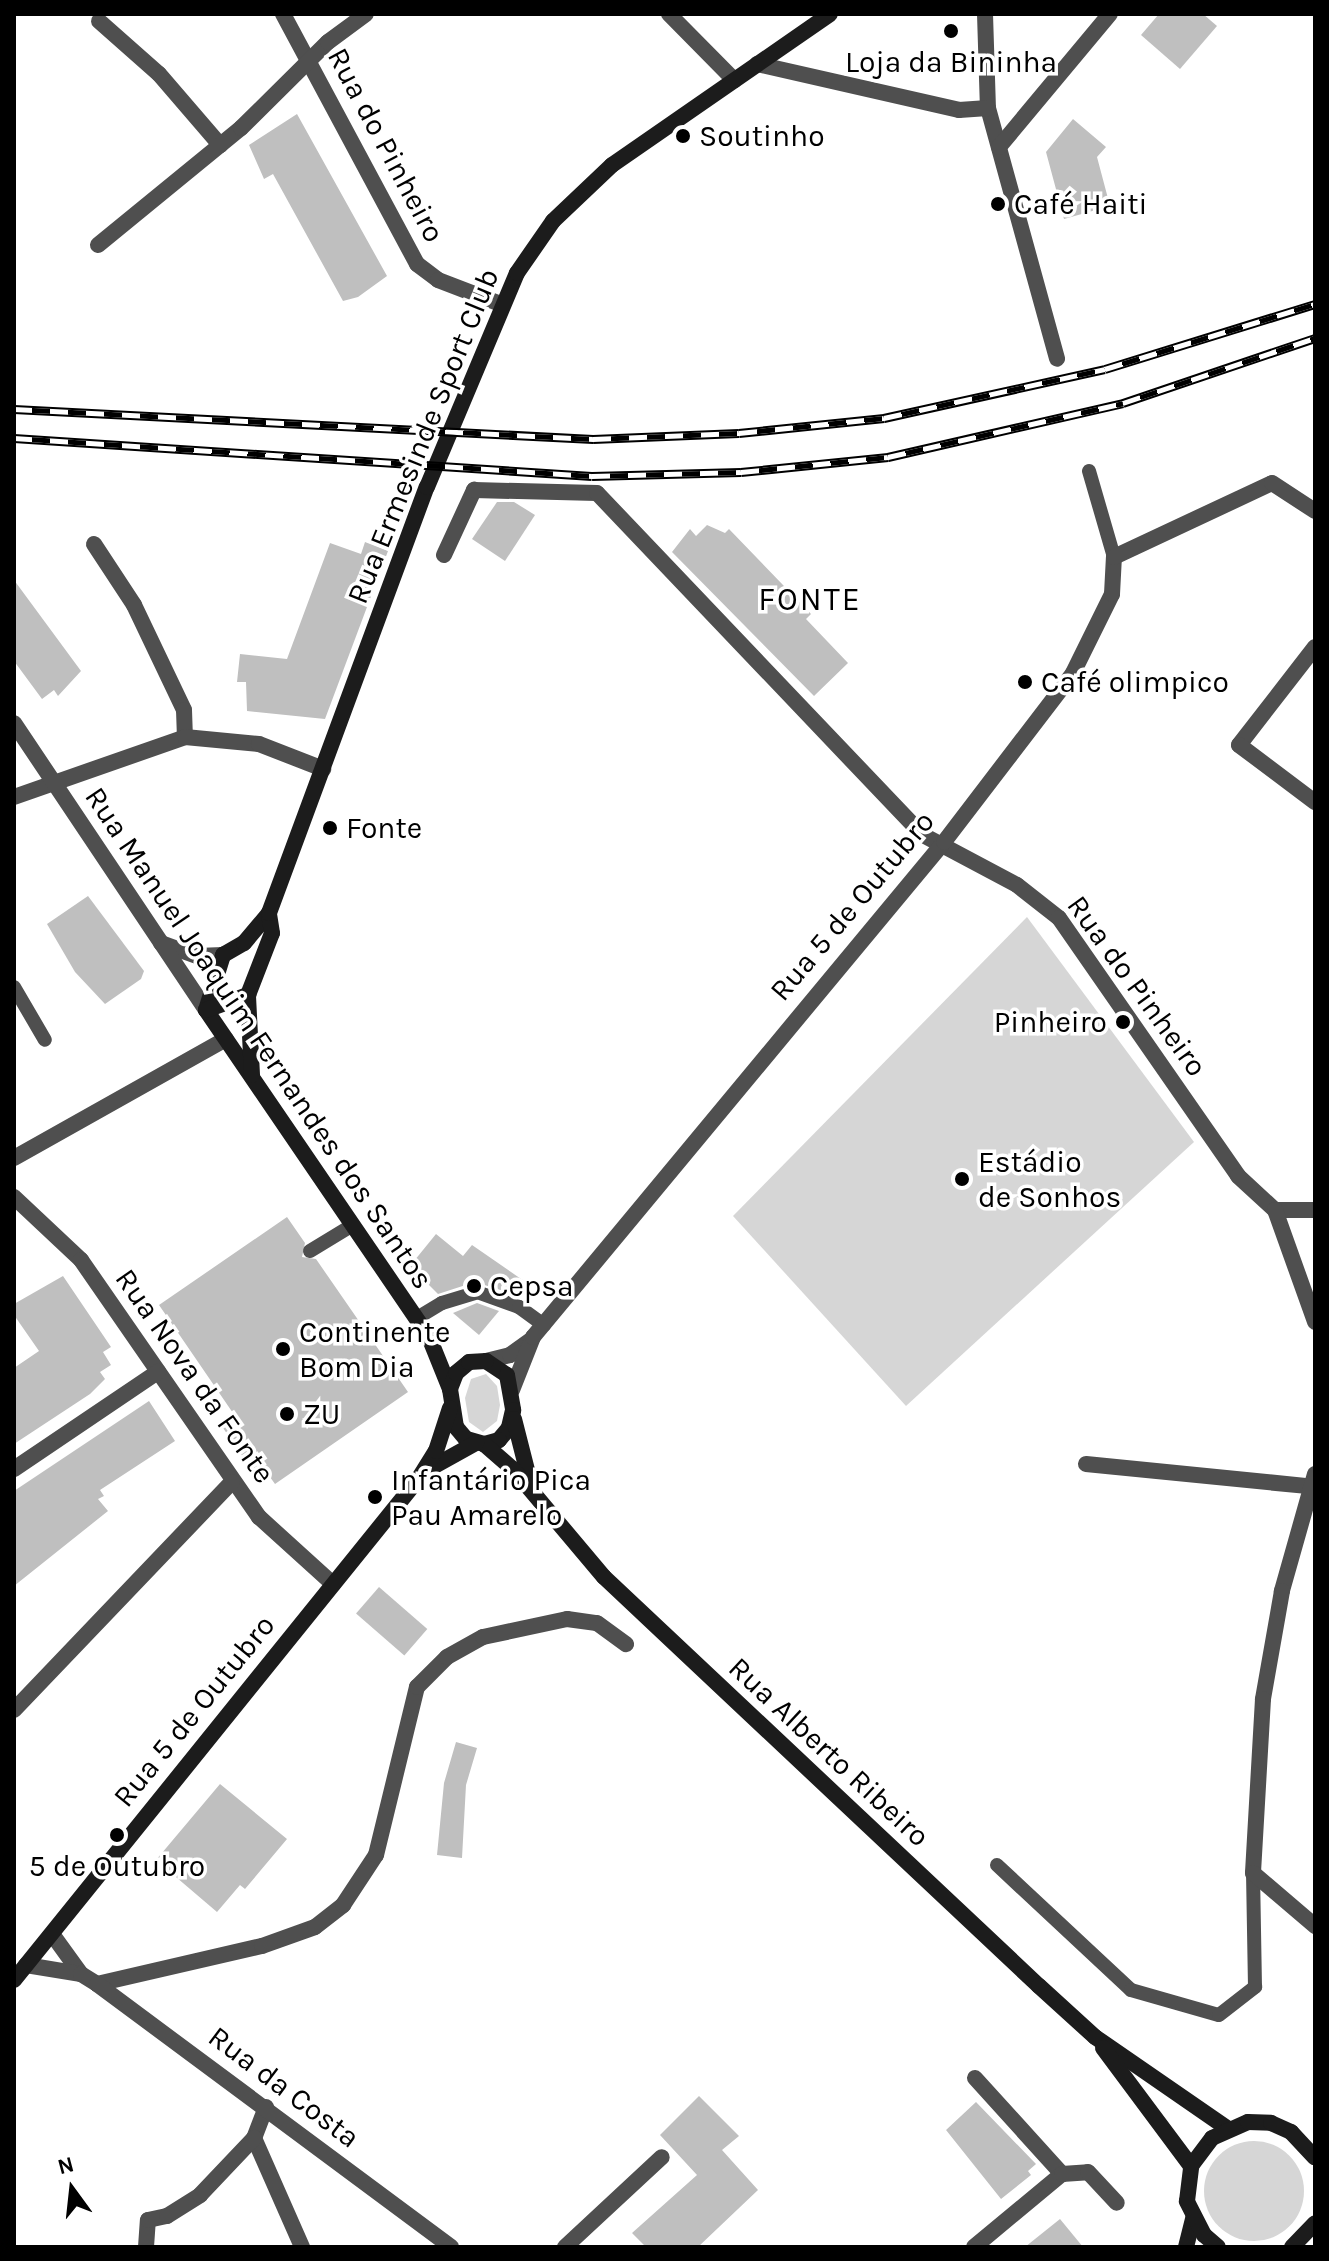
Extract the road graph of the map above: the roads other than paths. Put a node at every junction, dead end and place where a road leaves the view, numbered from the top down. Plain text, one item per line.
1 (283, 14) edge
2 (366, 14) edge
3 (669, 14) edge
4 (830, 14) edge
5 (985, 14) edge
6 (1110, 14) edge
7 (99, 21) dead end
8 (307, 61) junction
9 (757, 64) junction
10 (734, 80) junction
11 (988, 108) junction
12 (220, 145) junction
13 (999, 147) junction
14 (98, 245) dead end
15 (501, 304) junction
16 (1057, 359) dead end
17 (1089, 471) dead end
18 (1315, 511) edge
19 (94, 544) dead end
20 (444, 555) dead end
21 (1114, 557) junction
22 (1315, 647) edge
23 (14, 723) edge
24 (185, 737) junction
25 (323, 769) junction
26 (50, 781) junction
27 (14, 797) edge
28 (1315, 802) edge
29 (944, 842) junction
30 (269, 913) junction
31 (161, 943) junction
32 (223, 955) junction
33 (14, 987) edge
34 (248, 995) junction
35 (206, 1010) junction
36 (226, 1039) junction
37 (45, 1040) dead end
38 (252, 1075) junction
39 (14, 1158) edge
40 (14, 1197) edge
41 (1275, 1210) junction
42 (1315, 1210) edge
43 (353, 1225) junction
44 (310, 1251) dead end
45 (417, 1318) junction
46 (1315, 1322) edge
47 (539, 1331) junction
48 (429, 1337) junction
49 (478, 1361) junction
50 (158, 1372) junction
51 (450, 1389) junction
52 (512, 1390) junction
53 (450, 1408) junction
54 (513, 1410) junction
55 (480, 1444) junction
56 (1086, 1464) dead end
57 (14, 1469) edge
58 (419, 1478) junction
59 (1311, 1480) edge
60 (232, 1482) junction
61 (537, 1497) junction
62 (333, 1584) junction
63 (626, 1644) dead end
64 (14, 1710) edge
65 (997, 1865) dead end
66 (1253, 1873) junction
67 (1315, 1926) edge
68 (52, 1934) junction
69 (26, 1965) junction
70 (81, 1974) junction
71 (14, 1980) edge
72 (97, 1984) junction
73 (1095, 2037) junction
74 (975, 2078) dead end
75 (266, 2107) junction
76 (1227, 2128) junction
77 (254, 2138) junction
78 (662, 2157) dead end
79 (1315, 2158) edge
80 (1191, 2166) junction
81 (1062, 2174) junction
82 (1117, 2203) dead end
83 (1193, 2218) junction
84 (1315, 2223) edge
85 (146, 2247) edge
86 (302, 2247) edge
87 (451, 2247) edge
88 (565, 2247) edge
89 (974, 2247) edge
90 (1186, 2247) edge
91 (1218, 2247) edge
92 (1292, 2247) edge

1 - 8 street, Rua do Pinheiro
2 - 8 street
3 - 10 street
4 - 9 main road, Rua Ermesinde Sport Club
5 - 11 street
6 - 13 street
7 - 12 street
8 - 12 street
8 - 15 street, Rua do Pinheiro
9 - 10 main road, Rua Ermesinde Sport Club
9 - 11 street
10 - 15 main road, Rua Ermesinde Sport Club
11 - 13 street
12 - 14 street
13 - 16 street
15 - 25 main road, Rua Ermesinde Sport Club
17 - 21 lane, Rua 5 de Outubro
18 - 21 street
19 - 24 street
20 - 29 street, Rua do Pinheiro
21 - 29 street, Rua 5 de Outubro
22 - 28 street
23 - 26 street, Rua Manuel Joaquim Fernandes dos Santos
24 - 25 street
24 - 26 street
25 - 30 main road, Rua Ermesinde Sport Club
26 - 27 street
26 - 31 street, Rua Manuel Joaquim Fernandes dos Santos
29 - 41 street, Rua do Pinheiro
29 - 47 street, Rua 5 de Outubro
30 - 32 main road, Rua Ermesinde Sport Club
30 - 34 main road, Rua Ermesinde Sport Club
31 - 32 street
31 - 35 street, Rua Manuel Joaquim Fernandes dos Santos
32 - 35 main road
33 - 37 lane
34 - 35 main road
34 - 38 main road, Rua Ermesinde Sport Club
35 - 36 main road, Rua Manuel Joaquim Fernandes dos Santos
36 - 38 main road, Rua Manuel Joaquim Fernandes dos Santos
36 - 39 street
38 - 43 main road, Rua Manuel Joaquim Fernandes dos Santos
40 - 50 street, Rua Nova da Fonte
41 - 42 street
41 - 46 street
43 - 44 lane
43 - 45 main road, Rua Manuel Joaquim Fernandes dos Santos
45 - 47 lane
45 - 48 main road, Rua Manuel Joaquim Fernandes dos Santos
47 - 49 street, Rua 5 de Outubro
47 - 52 street, Rua 5 de Outubro
48 - 49 main road
48 - 51 main road, Rua Manuel Joaquim Fernandes dos Santos
49 - 51 main road
49 - 52 main road
50 - 57 street
50 - 60 street, Rua Nova da Fonte
51 - 53 main road
52 - 54 main road
53 - 55 main road
53 - 58 main road, Rua 5 de Outubro
54 - 55 main road
54 - 61 main road, Rua Alberto Ribeiro
55 - 58 main road, Rua 5 de Outubro
55 - 61 main road, Rua Alberto Ribeiro
56 - 59 street
58 - 62 main road, Rua 5 de Outubro
59 - 66 street
60 - 62 street, Rua Nova da Fonte
60 - 64 street
61 - 73 main road, Rua Alberto Ribeiro
62 - 68 main road, Rua 5 de Outubro
63 - 72 street
65 - 66 lane
66 - 67 street
68 - 69 main road, Rua 5 de Outubro
68 - 70 street, Rua da Costa
69 - 70 street, Rua da Costa
69 - 71 main road, Rua 5 de Outubro
70 - 72 street, Rua da Costa
72 - 75 street, Rua da Costa
73 - 76 main road, Rua Alberto Ribeiro
73 - 80 main road, Rua Alberto Ribeiro
74 - 81 street
75 - 77 street
75 - 87 street, Rua da Costa
76 - 79 main road
76 - 80 main road
77 - 85 street
77 - 86 street
78 - 88 street
80 - 83 main road
81 - 82 street
81 - 89 street
83 - 90 main road
83 - 91 main road
84 - 92 main road

